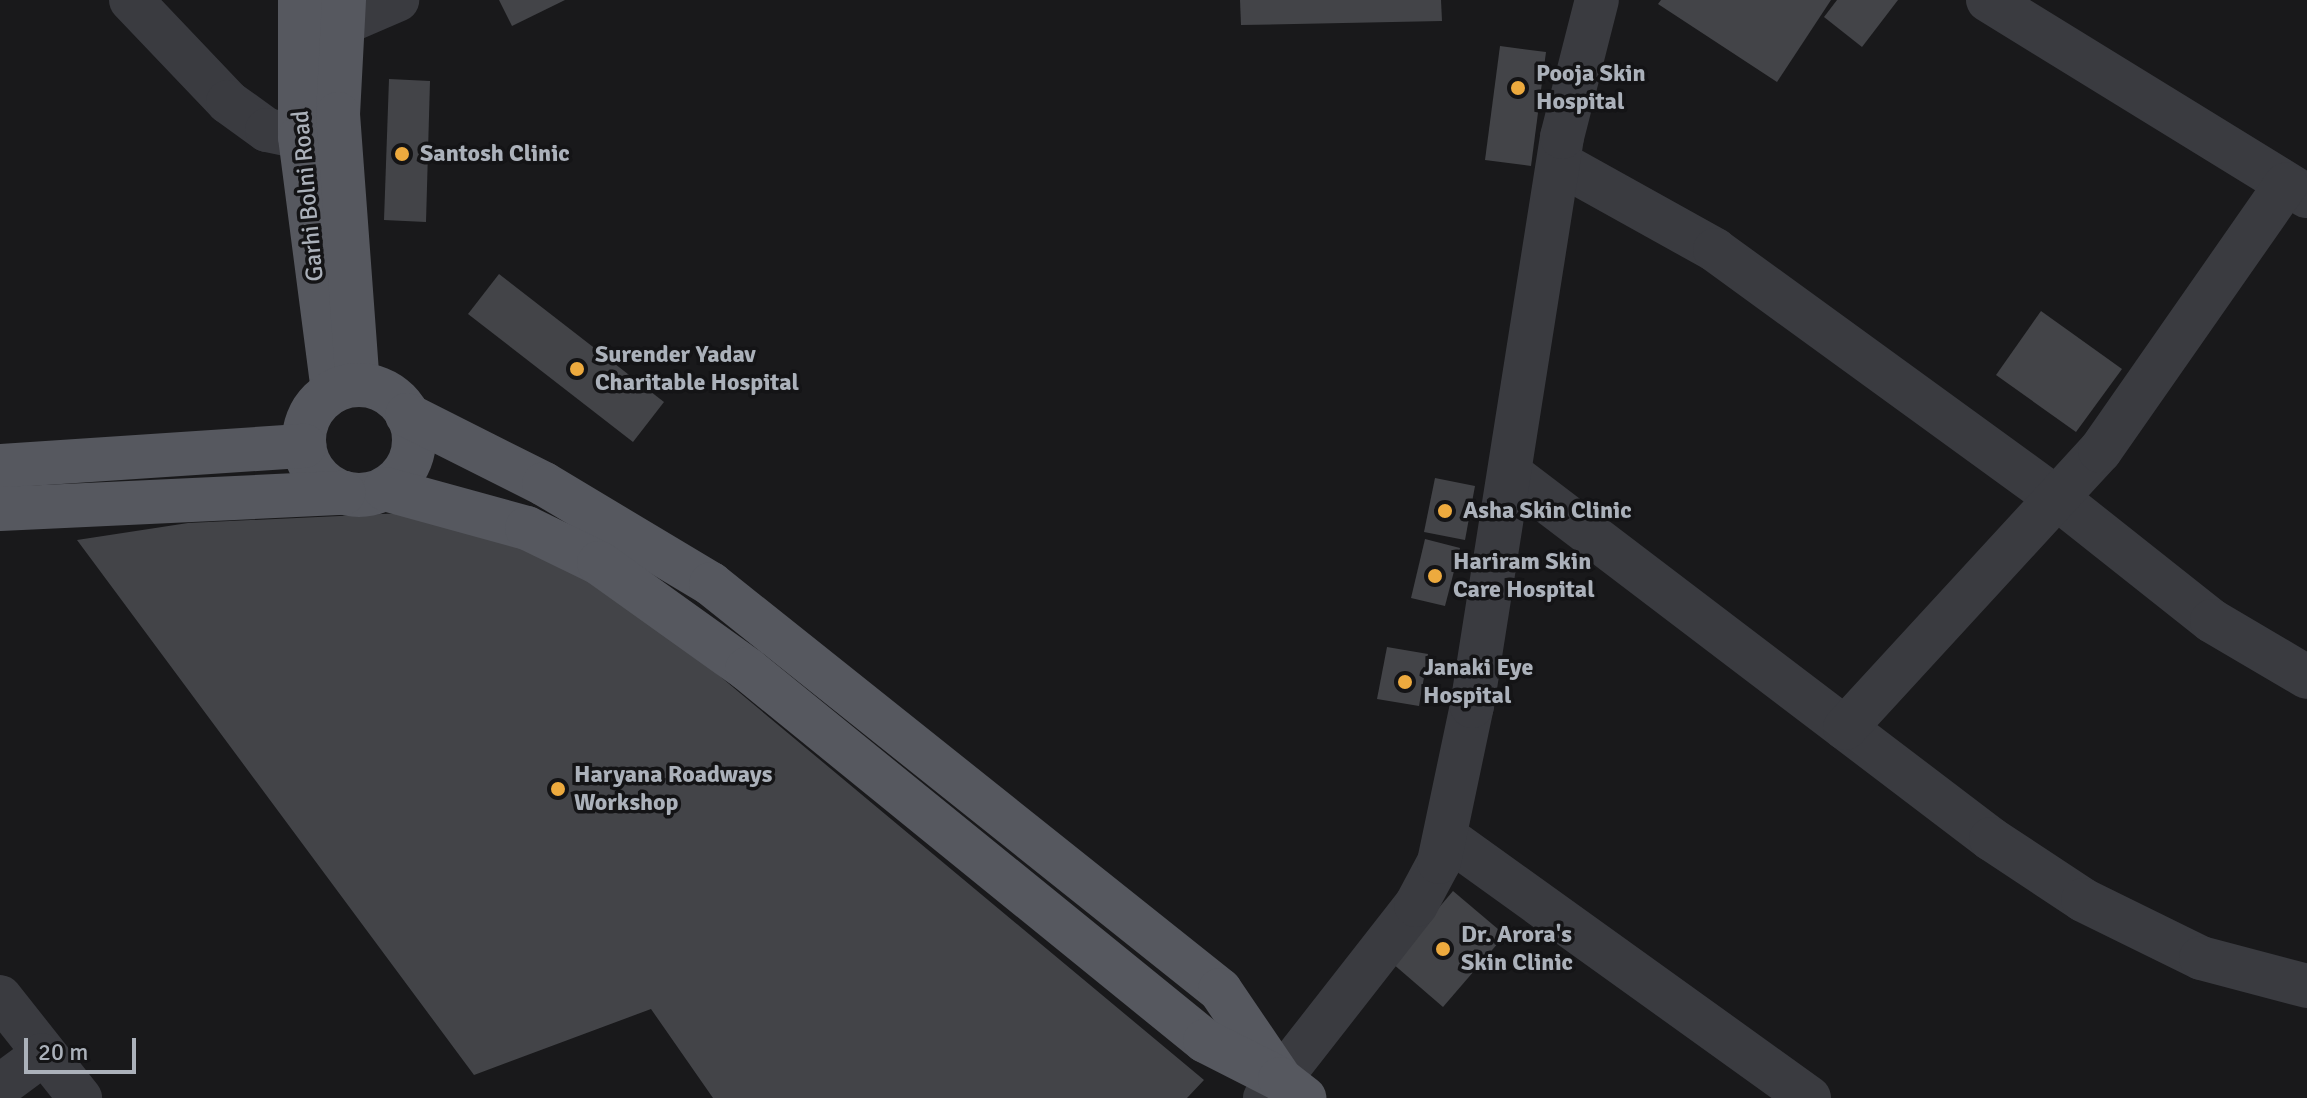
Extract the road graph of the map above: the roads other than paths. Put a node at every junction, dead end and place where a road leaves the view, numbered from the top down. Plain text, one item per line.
1 (131, 0) edge
2 (397, 0) edge
3 (1597, 0) edge
4 (1988, 0) edge
5 (343, 13) edge
6 (300, 21) edge
7 (320, 136) junction
8 (1559, 163) junction
9 (2296, 190) edge
10 (346, 388) junction
11 (407, 415) junction
12 (304, 446) junction
13 (0, 466) edge
14 (1511, 474) junction
15 (364, 491) junction
16 (2058, 499) junction
17 (0, 509) edge
18 (2307, 677) edge
19 (1845, 728) junction
20 (1446, 837) junction
21 (2307, 986) edge
22 (0, 997) edge
23 (42, 1055) junction
24 (0, 1086) edge
25 (1283, 1092) edge
26 (80, 1098) edge
27 (1809, 1098) edge

1 - 7 street
2 - 5 street
3 - 8 street
4 - 9 street
5 - 6 street
5 - 7 main road, Garhi Bolni Road
6 - 7 main road, Garhi Bolni Road
7 - 10 main road, Garhi Bolni Road
8 - 14 street
8 - 16 street
9 - 16 street
10 - 11 main road
10 - 12 main road
11 - 15 main road
11 - 25 main road
12 - 13 main road
12 - 15 main road
14 - 19 street
14 - 20 street
15 - 17 main road
15 - 25 main road
16 - 18 street
16 - 19 street
19 - 21 street
20 - 25 street
20 - 27 street
22 - 23 street
23 - 24 street
23 - 26 street

